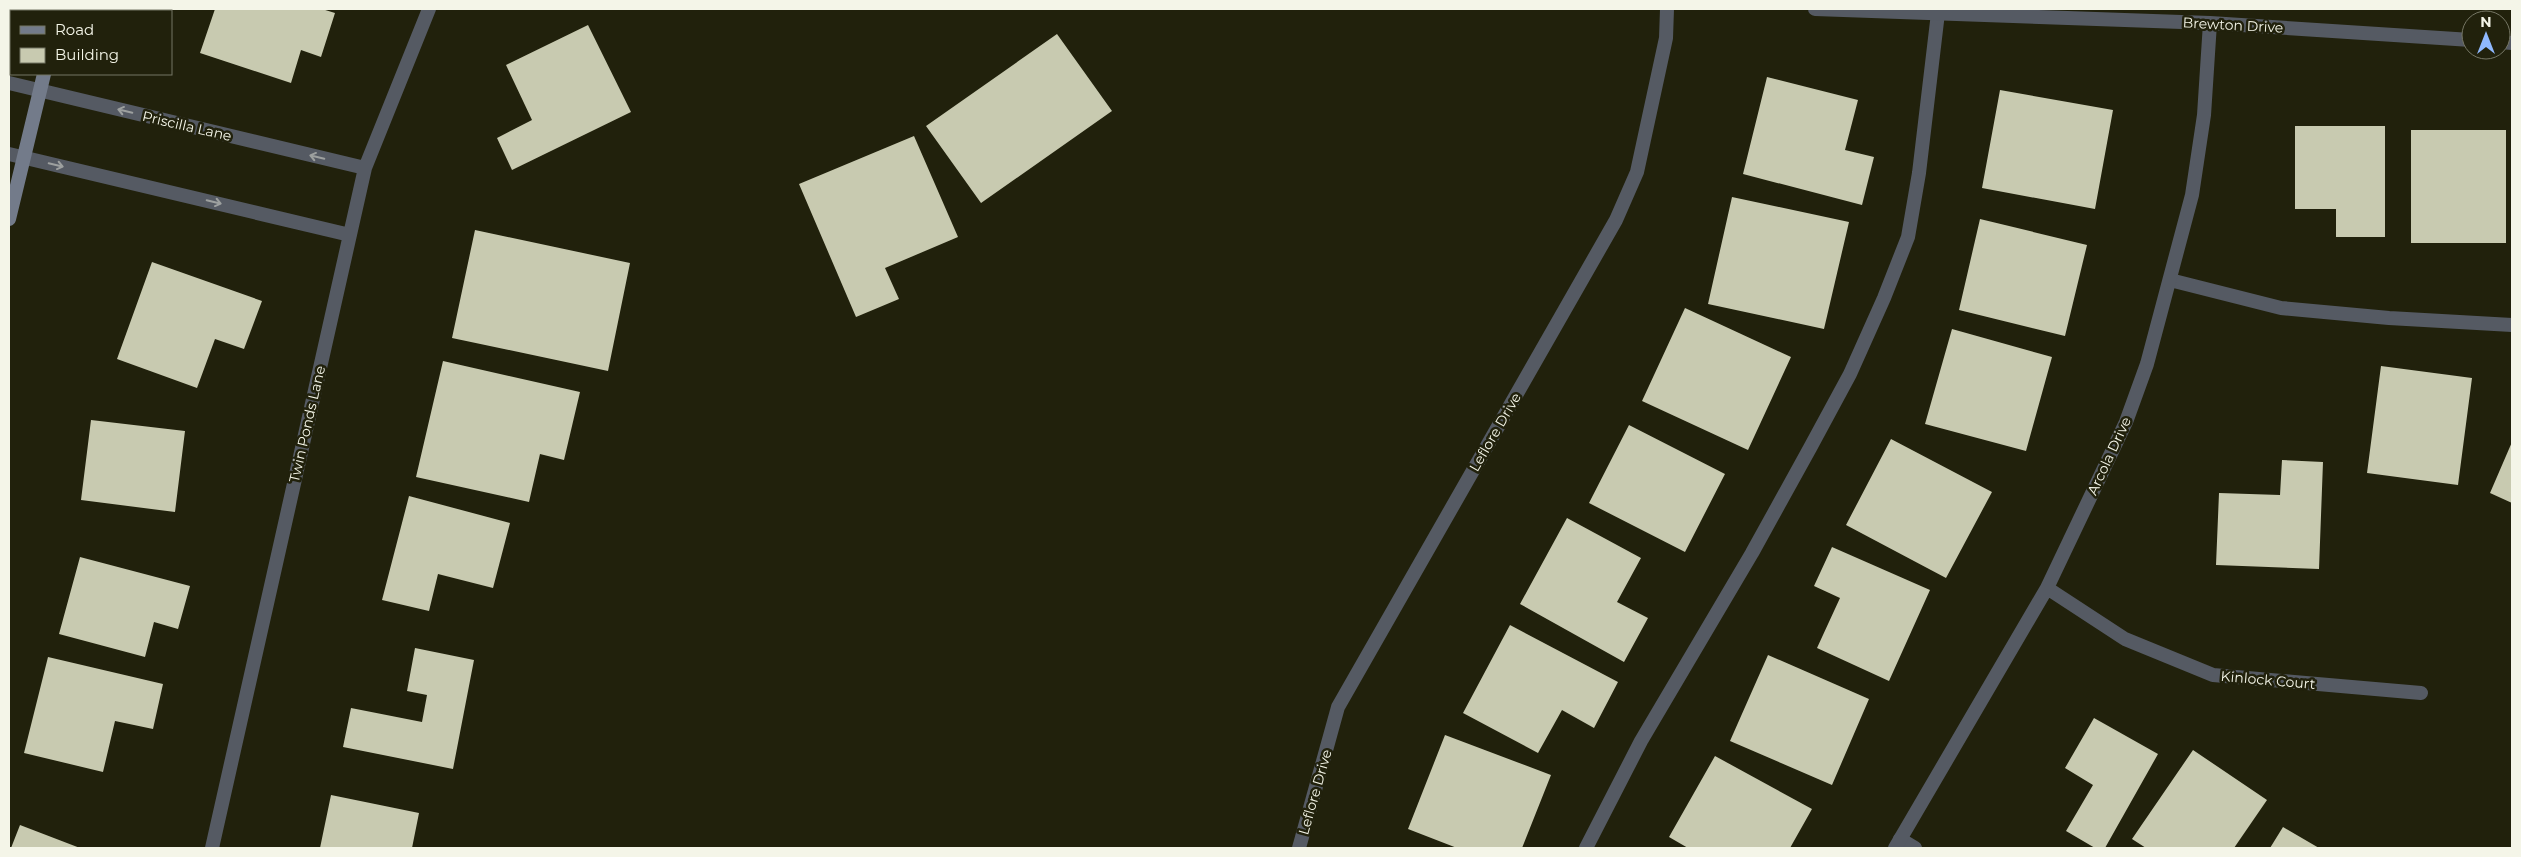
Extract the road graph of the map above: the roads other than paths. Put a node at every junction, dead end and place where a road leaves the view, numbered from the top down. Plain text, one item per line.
1 (429, 9) edge
2 (1667, 9) edge
3 (1815, 9) edge
4 (1938, 13) junction
5 (2210, 23) junction
6 (2461, 39) edge
7 (44, 75) edge
8 (9, 84) edge
9 (40, 90) junction
10 (9, 154) edge
11 (24, 157) junction
12 (365, 168) junction
13 (9, 219) edge
14 (350, 235) junction
15 (2170, 280) junction
16 (2512, 325) edge
17 (2047, 588) junction
18 (2421, 692) dead end
19 (1898, 844) edge
20 (212, 848) edge
21 (1299, 848) edge
22 (1586, 848) edge
23 (1915, 848) edge

1 - 12 street, Twin Ponds Lane
2 - 21 street, Leflore Drive
3 - 4 street, Brewton Drive
4 - 5 street, Brewton Drive
4 - 22 street
5 - 6 street, Brewton Drive
5 - 15 street, Arcola Drive
7 - 9 main road
8 - 9 street, Priscilla Lane
9 - 11 main road
12 -> 9 street, Priscilla Lane
10 - 11 street
11 - 13 main road
11 -> 14 street
12 - 14 street, Twin Ponds Lane
14 - 20 street, Twin Ponds Lane
15 - 16 street
15 - 17 street, Arcola Drive
17 - 18 street, Kinlock Court
17 - 19 street, Arcola Drive
19 - 23 street

